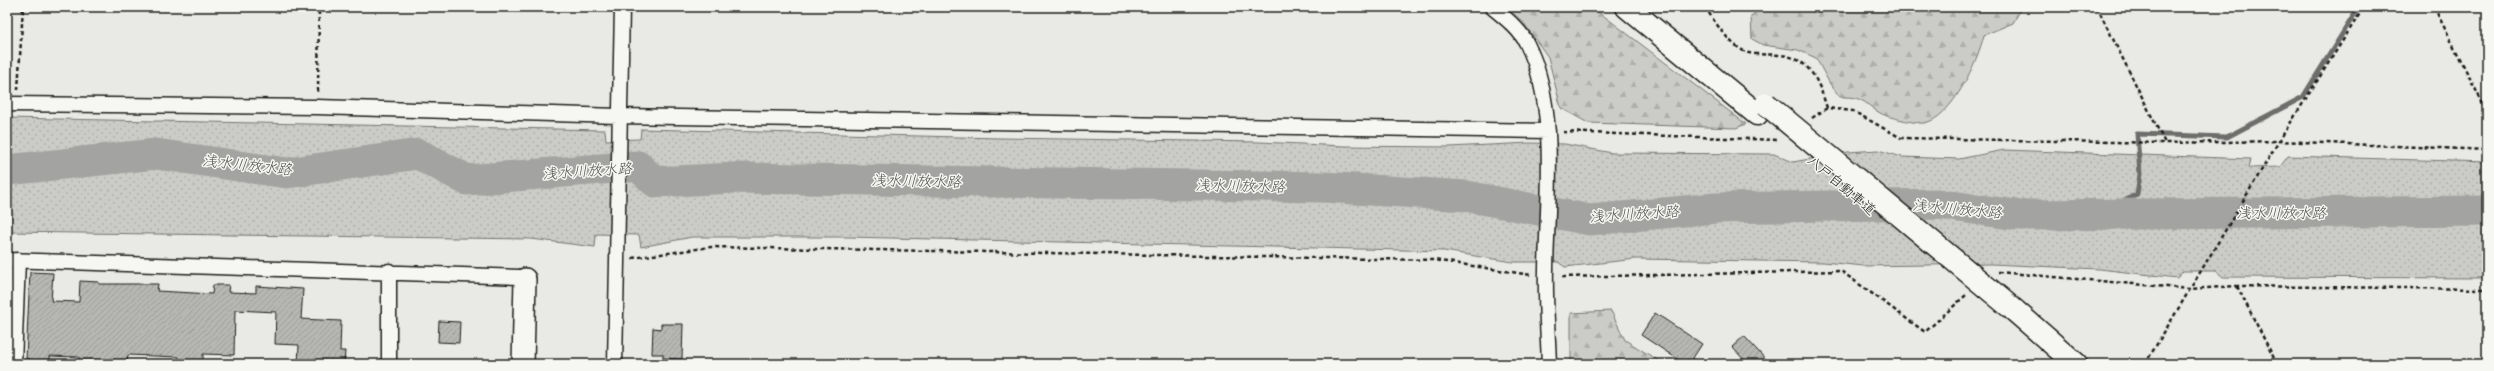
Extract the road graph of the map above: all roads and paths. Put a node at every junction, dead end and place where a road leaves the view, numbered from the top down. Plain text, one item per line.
1 (23, 7) edge
2 (319, 7) edge
3 (622, 7) edge
4 (1492, 7) edge
5 (1627, 7) edge
6 (1648, 7) edge
7 (1705, 7) edge
8 (2097, 7) edge
9 (2364, 7) edge
10 (2434, 7) edge
11 (12, 104) edge
12 (317, 107) junction
13 (1827, 108) junction
14 (1762, 109) junction
15 (2487, 112) edge
16 (618, 116) junction
17 (1809, 120) dead end
18 (1548, 131) junction
19 (1784, 136) dead end
20 (2280, 141) junction
21 (2165, 143) junction
22 (2487, 150) edge
23 (618, 254) junction
24 (13, 260) edge
25 (389, 271) junction
26 (1993, 271) dead end
27 (1545, 278) junction
28 (525, 279) joint
29 (2237, 286) junction
30 (2190, 289) junction
31 (2487, 289) edge
32 (1970, 292) dead end
33 (2010, 315) junction
34 (14, 364) edge
35 (389, 364) edge
36 (523, 364) edge
37 (615, 364) edge
38 (1549, 364) edge
39 (2057, 364) edge
40 (2076, 364) edge
41 (2145, 364) edge
42 (2277, 364) edge

1 - 11 path
2 - 12 path
3 - 16 street
4 - 18 street
5 - 14 highway, 八戸自動車道
6 - 14 highway, 八戸自動車道
7 - 13 path
8 - 21 path
9 - 20 path
10 - 15 path
11 - 12 street
12 - 16 street
13 - 17 path
13 - 21 path
14 - 33 highway, 八戸自動車道, bridge
16 - 18 street
16 - 23 street
18 - 19 path
18 - 27 street
20 - 21 path
20 - 22 path
20 - 30 path
23 - 27 path
23 - 37 street
24 - 25 street
24 - 34 street
25 - 28 street
25 - 35 street
26 - 30 path
27 - 32 path
27 - 38 street
28 - 36 street
29 - 30 path
29 - 31 path
29 - 42 path
30 - 41 path
33 - 39 highway, 八戸自動車道
33 - 40 highway, 八戸自動車道

